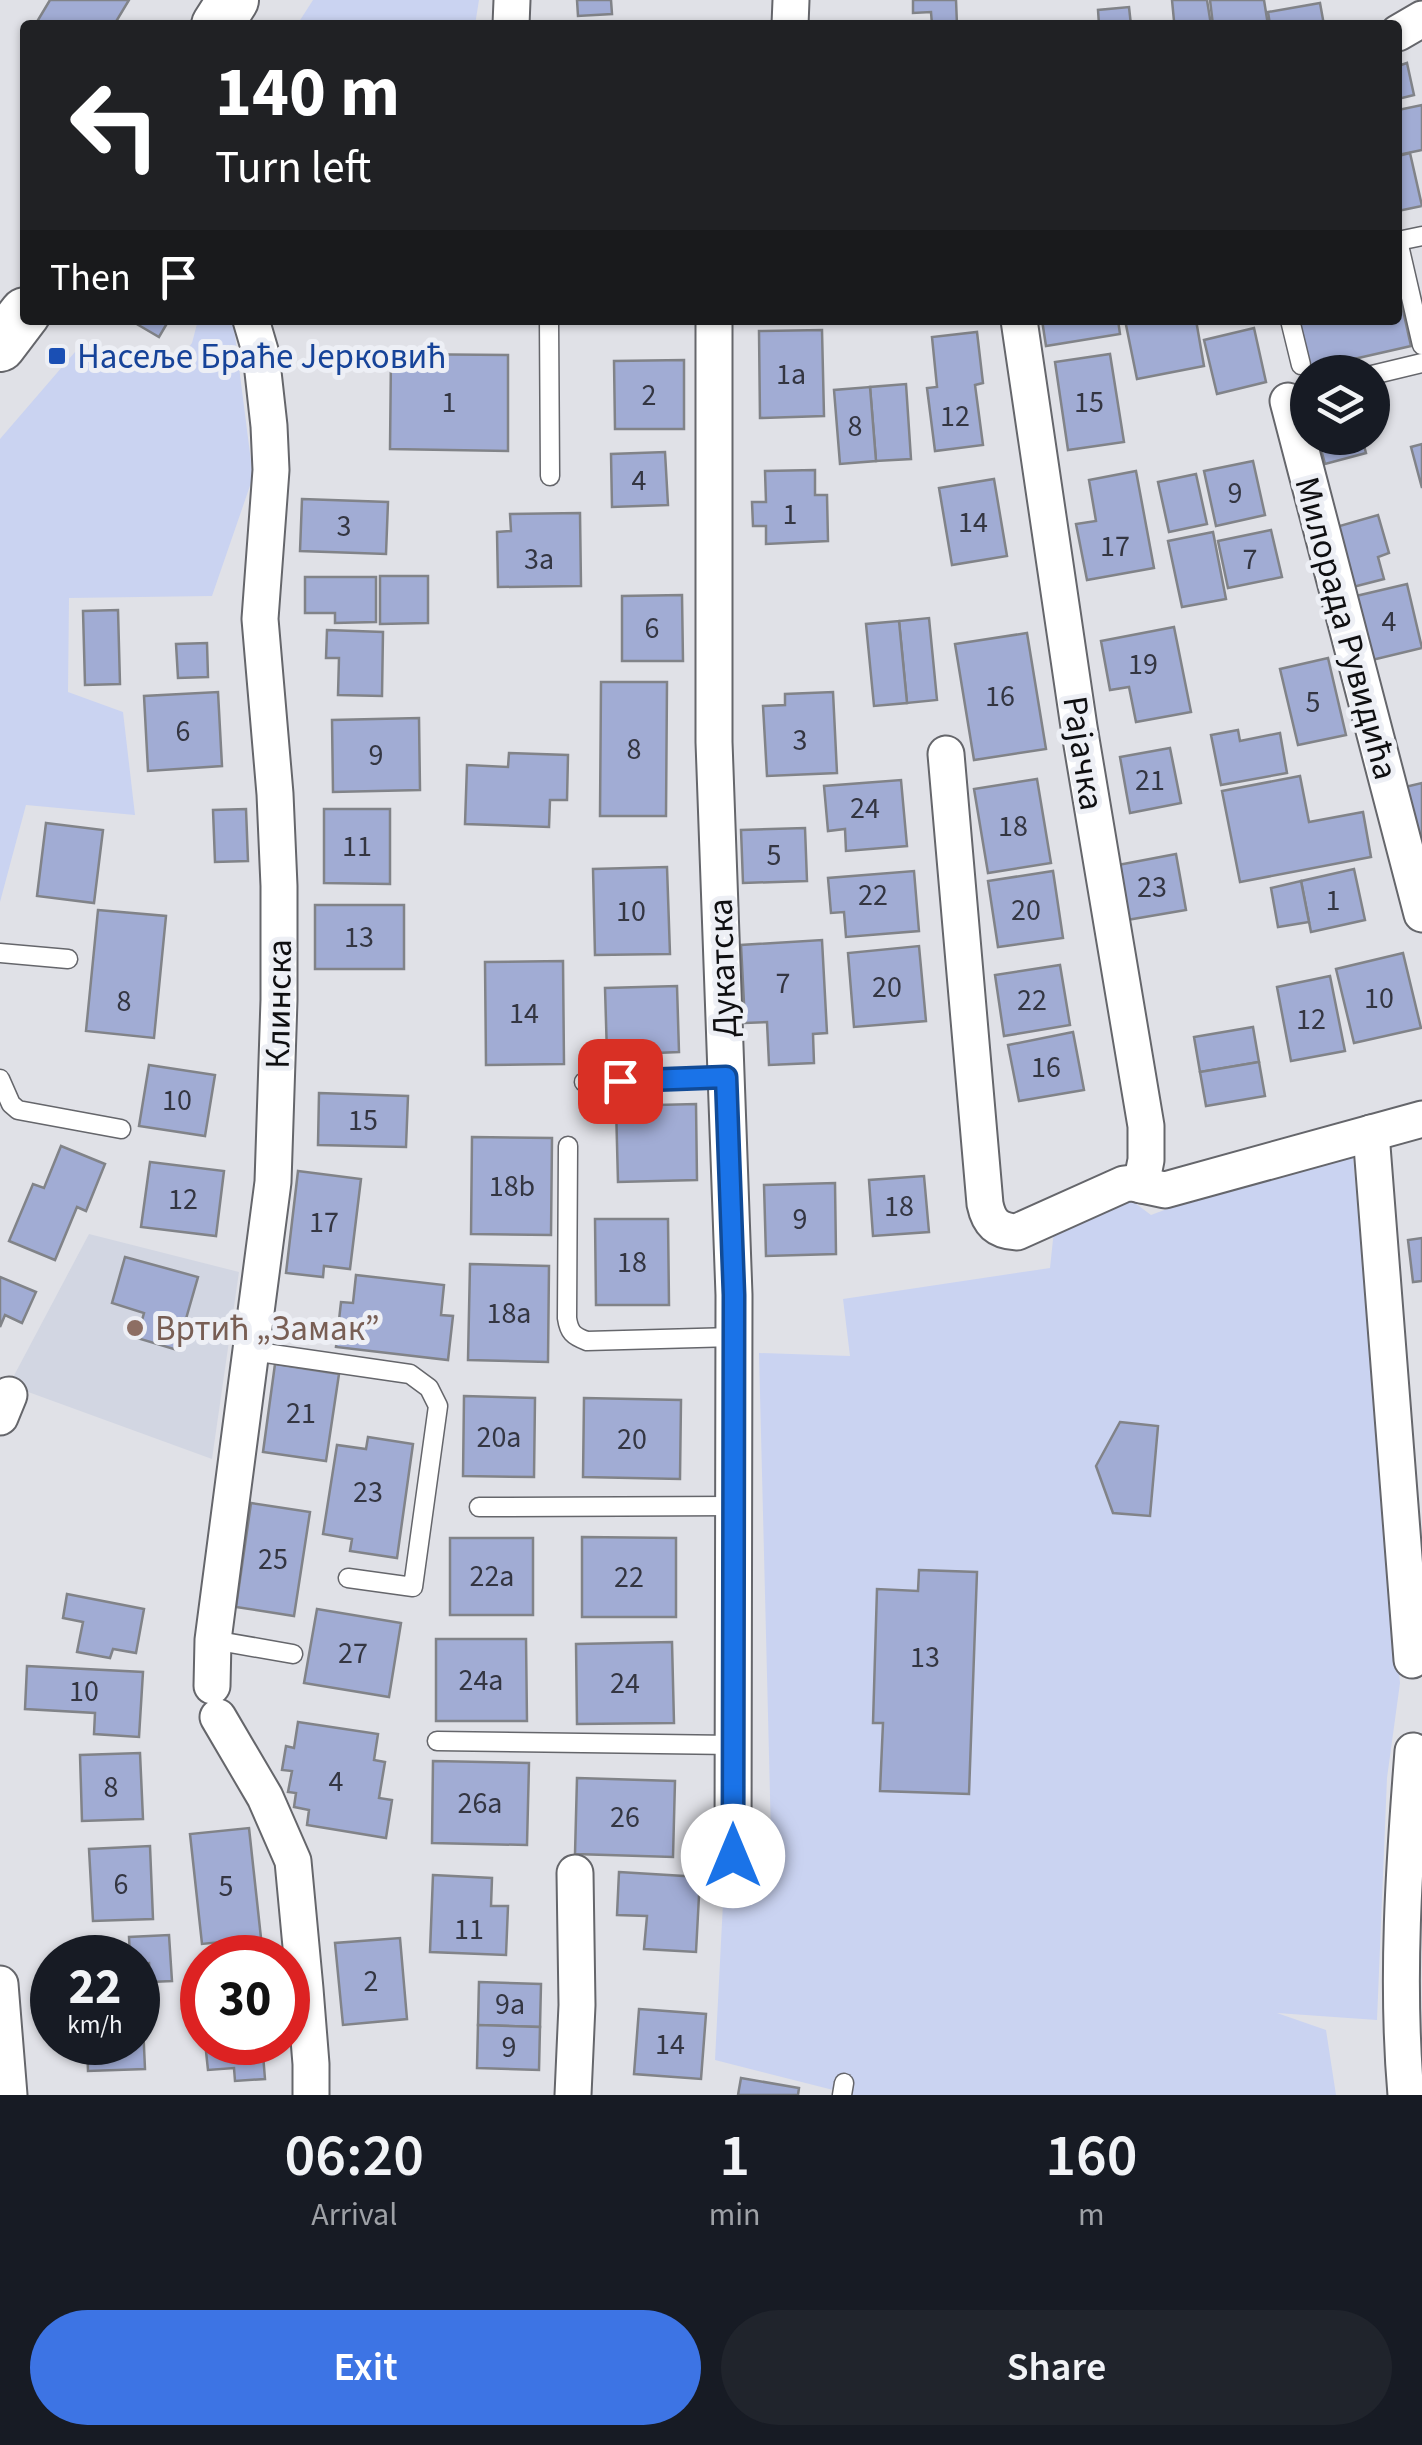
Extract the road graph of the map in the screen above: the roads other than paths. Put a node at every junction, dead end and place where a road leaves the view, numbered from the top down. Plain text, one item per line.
1 (1402, 258) edge
2 (20, 320) edge
3 (252, 325) edge
4 (549, 325) edge
5 (714, 325) edge
6 (1020, 325) edge
7 (1291, 325) edge
8 (1422, 345) edge
9 (0, 346) edge
10 (1299, 355) edge
11 (1422, 363) edge
12 (1390, 371) edge
13 (1288, 401) dead end
14 (550, 476) dead end
15 (946, 754) dead end
16 (1422, 914) edge
17 (0, 953) edge
18 (68, 959) dead end
19 (726, 1077) junction
20 (0, 1079) edge
21 (584, 1082) dead end
22 (1422, 1119) edge
23 (121, 1129) dead end
24 (1371, 1133) junction
25 (568, 1146) dead end
26 (1142, 1186) junction
27 (734, 1337) junction
28 (252, 1351) junction
29 (734, 1506) junction
30 (479, 1507) dead end
31 (348, 1578) dead end
32 (213, 1640) junction
33 (293, 1654) dead end
34 (1412, 1660) dead end
35 (437, 1741) dead end
36 (733, 1744) junction
37 (1413, 1752) dead end
38 (733, 1856) dead end
39 (575, 1873) dead end
40 (0, 1984) edge
41 (9, 2095) edge
42 (311, 2095) edge
43 (573, 2095) edge
44 (1406, 2095) edge

1 - 8 lane
2 - 9 main road
3 - 28 street, Клинска
4 - 14 lane
5 - 19 street, Дукатска
6 - 26 street, Рајачка
7 - 10 lane
11 - 12 lane
13 - 16 street, Милорада Рувидића
15 - 26 street
17 - 18 lane
19 - 21 lane
19 - 27 street, Дукатска
20 - 23 lane
22 - 24 street
24 - 26 street
24 - 34 street
25 - 27 lane
27 - 29 street, Дукатска
28 - 31 lane
28 - 32 street, Клинска
29 - 30 lane
29 - 36 street, Дукатска
32 - 33 lane
32 - 42 street, Клинска
35 - 36 lane
36 - 38 street, Дукатска
37 - 44 street
39 - 43 street
40 - 41 street

